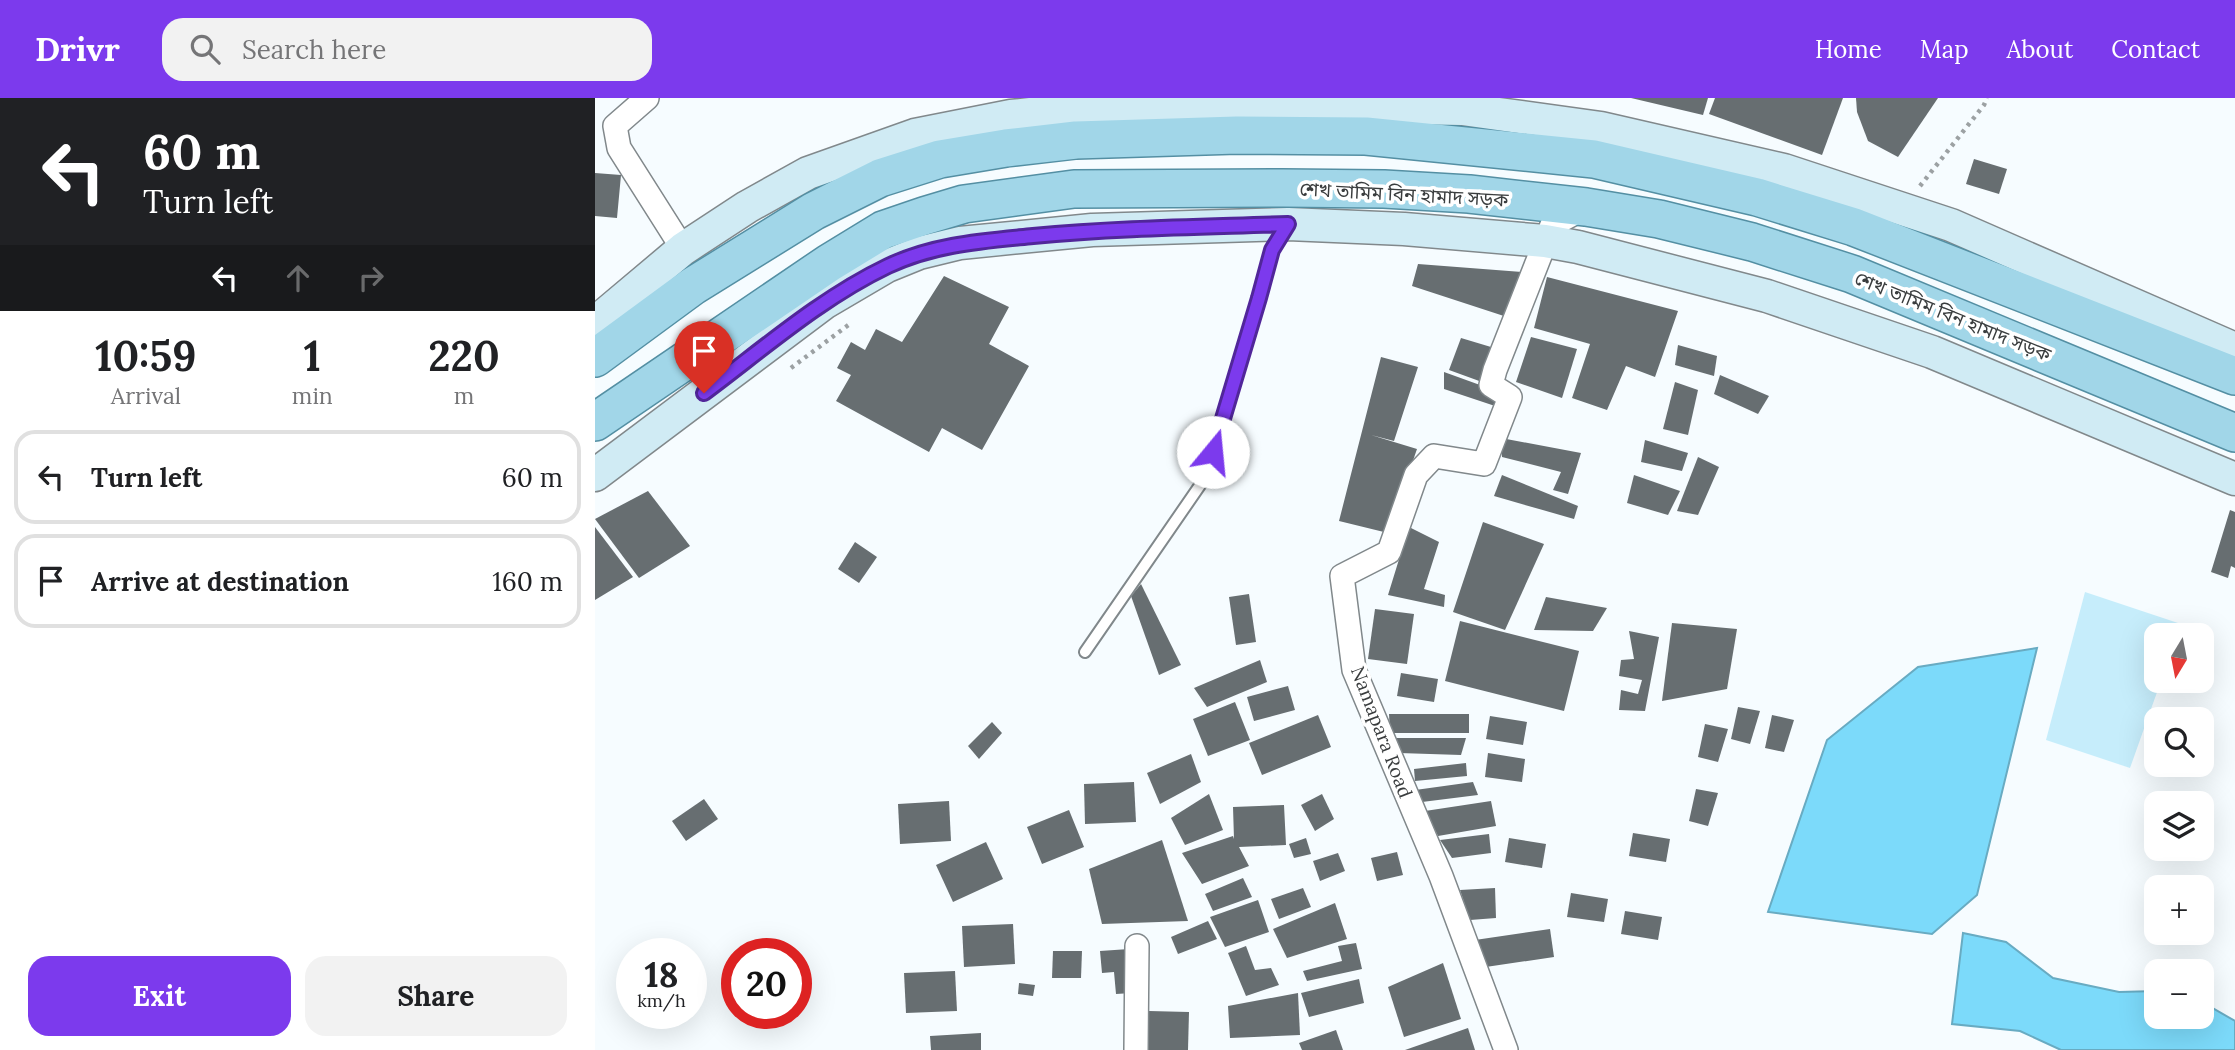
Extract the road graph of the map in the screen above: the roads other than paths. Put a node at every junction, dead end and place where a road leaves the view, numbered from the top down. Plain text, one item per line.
1 (647, 98) edge
2 (1286, 206) junction
3 (1586, 207) junction
4 (1545, 241) junction
5 (695, 263) junction
6 (595, 323) edge
7 (2235, 349) edge
8 (595, 358) edge
9 (2235, 376) edge
10 (595, 422) edge
11 (2235, 433) edge
12 (595, 475) edge
13 (2235, 479) edge
14 (1085, 652) dead end
15 (1137, 946) dead end
16 (1136, 1050) edge
17 (1506, 1050) edge

1 - 5 street
2 - 3 main road, শেখ তামিম বিন হামাদ সড়ক
2 - 4 main road
2 - 10 main road, শেখ তামিম বিন হামাদ সড়ক
2 - 12 main road
2 - 14 lane
3 - 4 street, Namapara Road
3 - 11 main road, শেখ তামিম বিন হামাদ সড়ক
4 - 13 main road
4 - 17 street, Namapara Road
5 - 6 main road
5 - 7 main road
5 - 8 main road
5 - 9 main road
15 - 16 street

